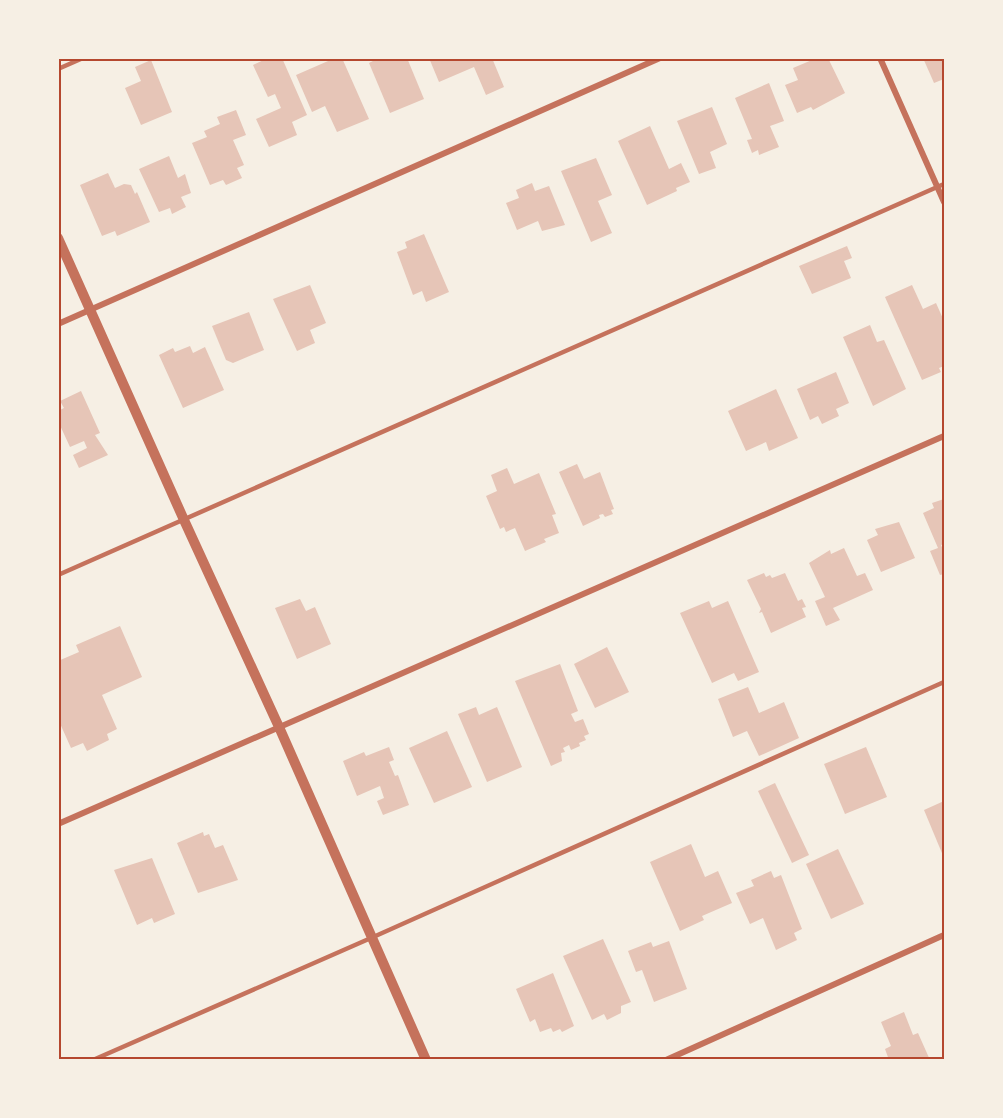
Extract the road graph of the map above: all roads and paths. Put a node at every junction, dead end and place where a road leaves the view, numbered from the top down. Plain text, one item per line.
1 (83, 58) edge
2 (660, 58) edge
3 (880, 58) edge
4 (58, 69) edge
5 (941, 185) edge
6 (945, 202) edge
7 (58, 237) edge
8 (90, 310) junction
9 (58, 324) edge
10 (945, 436) edge
11 (184, 520) junction
12 (58, 575) edge
13 (945, 682) edge
14 (279, 727) junction
15 (58, 824) edge
16 (945, 935) edge
17 (371, 938) junction
18 (93, 1059) edge
19 (426, 1059) edge
20 (666, 1059) edge

1 - 4 lane
2 - 8 street
3 - 5 street
5 - 6 street
5 - 11 lane
7 - 8 street
8 - 9 street
8 - 11 street
10 - 14 street
11 - 12 lane
11 - 14 street
13 - 17 lane
14 - 15 street
14 - 17 street
16 - 20 street
17 - 18 lane
17 - 19 street

